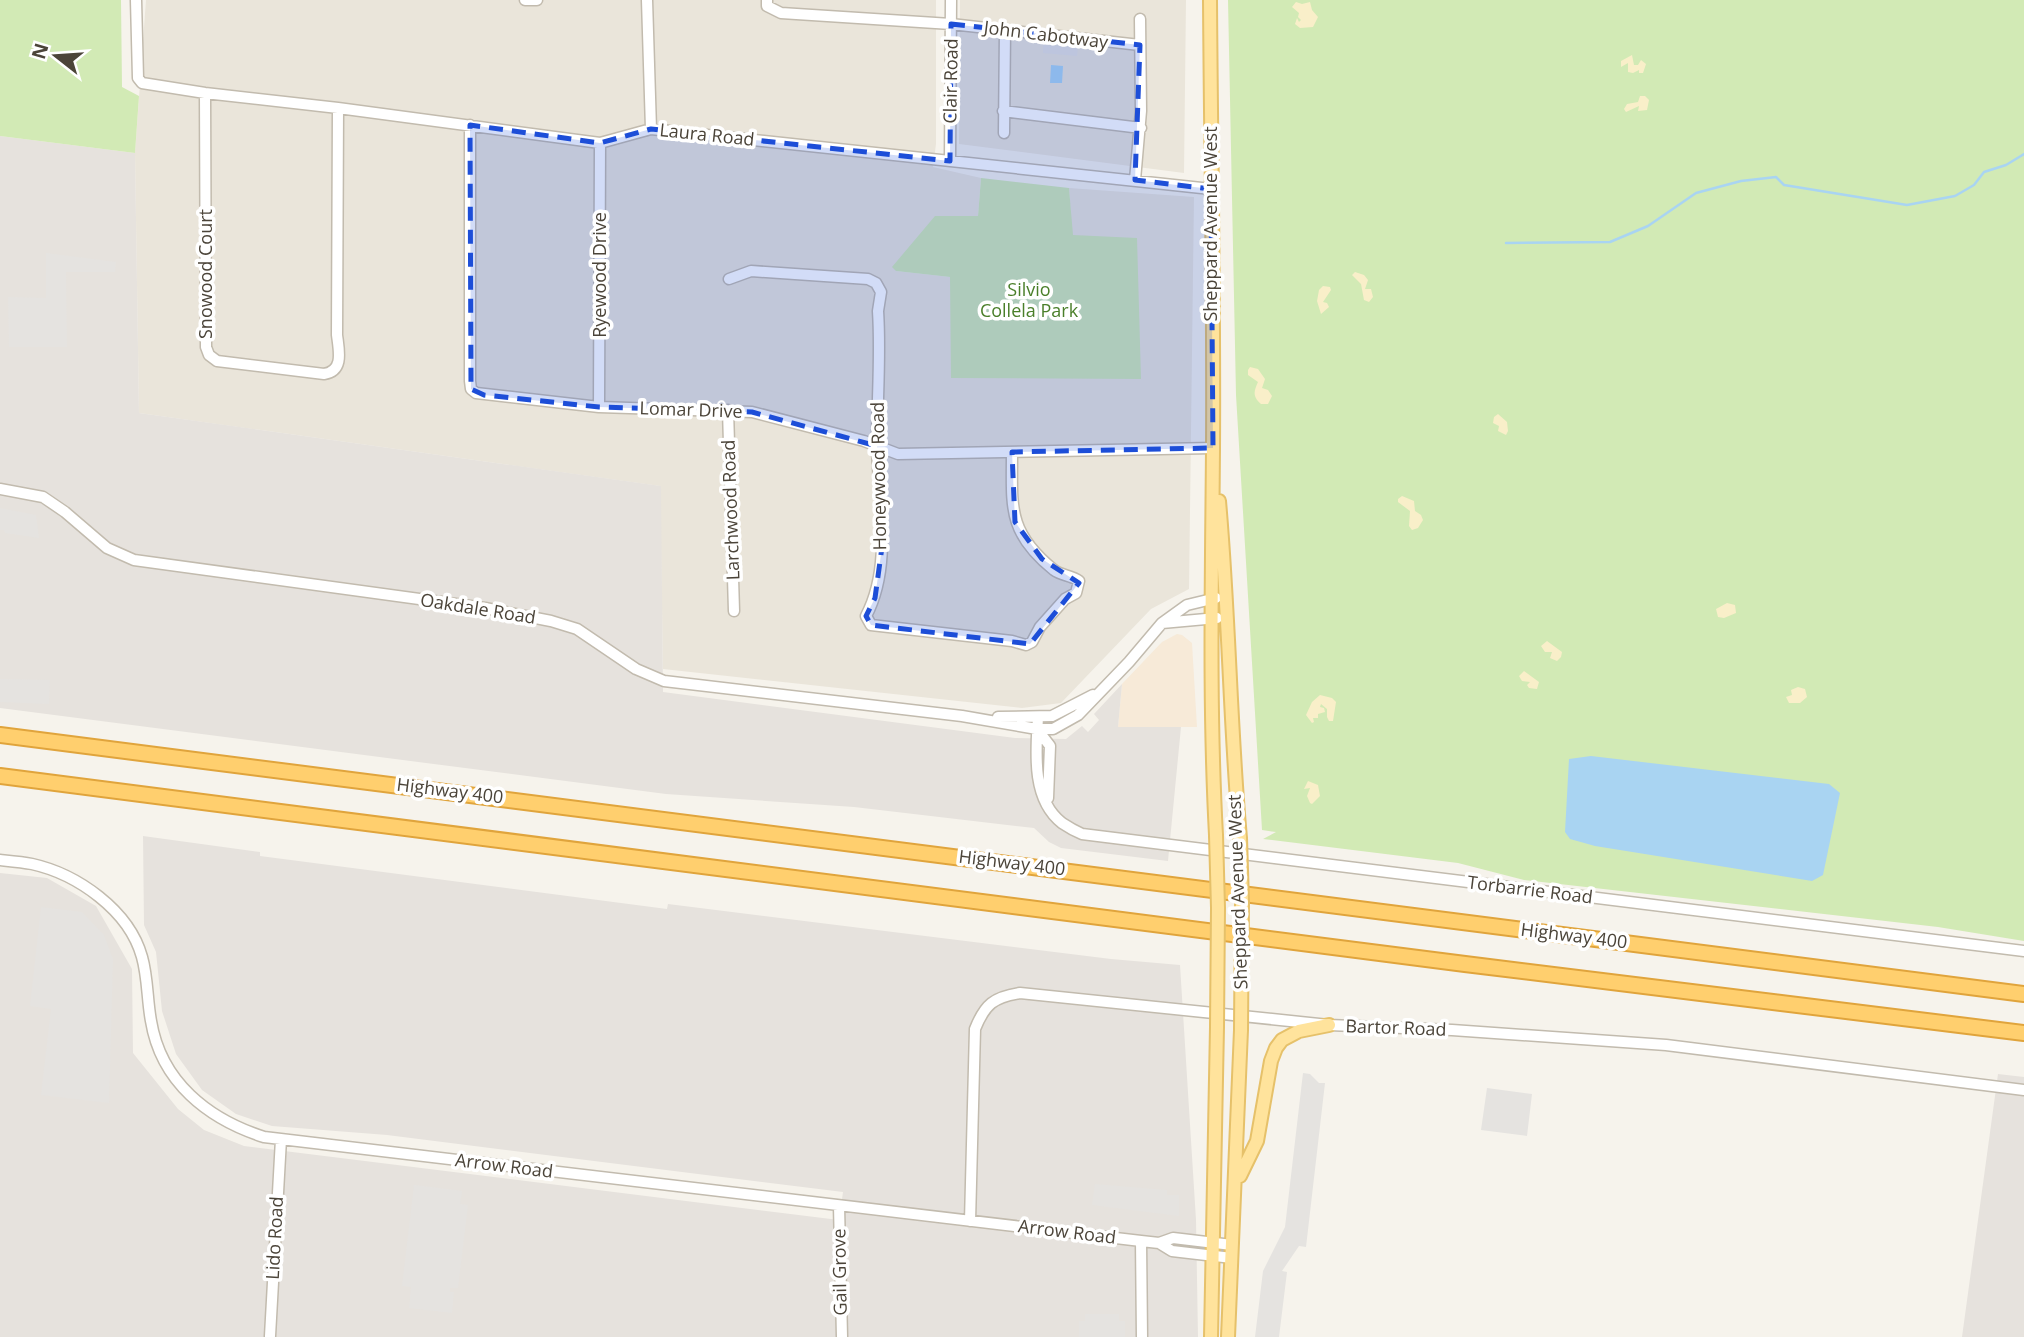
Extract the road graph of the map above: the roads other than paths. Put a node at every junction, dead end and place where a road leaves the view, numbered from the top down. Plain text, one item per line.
1 (136, 0) edge
2 (525, 0) edge
3 (537, 0) edge
4 (647, 0) edge
5 (767, 0) edge
6 (951, 0) edge
7 (1210, 0) edge
8 (1140, 19) dead end
9 (951, 24) junction
10 (1005, 30) junction
11 (1140, 45) junction
12 (205, 93) junction
13 (338, 108) junction
14 (1003, 111) junction
15 (470, 125) junction
16 (1140, 128) junction
17 (651, 129) junction
18 (1004, 133) dead end
19 (600, 143) junction
20 (950, 161) junction
21 (1135, 180) junction
22 (1211, 189) junction
23 (729, 279) dead end
24 (598, 407) junction
25 (728, 410) junction
26 (877, 446) junction
27 (1213, 448) junction
28 (1012, 452) junction
29 (0, 489) edge
30 (1227, 598) junction
31 (1210, 599) junction
32 (734, 611) dead end
33 (1228, 615) junction
34 (1210, 620) junction
35 (1162, 624) junction
36 (1100, 692) junction
37 (962, 716) junction
38 (1038, 718) junction
39 (1037, 729) junction
40 (0, 735) edge
41 (0, 776) edge
42 (0, 860) edge
43 (2024, 951) edge
44 (2024, 993) edge
45 (1329, 1025) junction
46 (2024, 1033) edge
47 (2024, 1090) edge
48 (281, 1139) junction
49 (1236, 1190) junction
50 (839, 1206) junction
51 (970, 1221) junction
52 (1142, 1241) junction
53 (1212, 1242) junction
54 (1159, 1243) junction
55 (1232, 1251) junction
56 (1212, 1257) junction
57 (270, 1336) edge
58 (842, 1337) edge
59 (1142, 1337) edge
60 (1211, 1337) edge
61 (1228, 1337) edge

1 - 12 street, Laura Road
2 - 3 street
4 - 17 street
5 - 9 street, John Cabotway
6 - 9 street, Clair Road
7 - 22 main road, Sheppard Avenue West
8 - 11 street
9 - 10 street, John Cabotway
9 - 20 street, Clair Road
10 - 11 street, John Cabotway
10 - 14 street
11 - 16 street
12 - 13 street, Laura Road
12 - 13 street, Snowood Court
13 - 15 street, Laura Road
14 - 16 street
14 - 18 street
15 - 19 street, Laura Road
15 - 24 street, Lomar Drive
16 - 21 street
17 - 19 street, Laura Road
17 - 20 street, Laura Road
19 - 24 street, Ryewood Drive
20 - 21 street, Laura Road
21 - 22 street, Laura Road
22 - 27 main road, Sheppard Avenue West
23 - 26 street, Honeywood Road
24 - 25 street, Lomar Drive
25 - 26 street, Lomar Drive
25 - 32 street, Larchwood Road
26 - 28 street, Lomar Drive
26 - 28 street, Honeywood Road
27 - 28 street, Lomar Drive
27 - 30 main road, Sheppard Avenue West
27 - 31 main road, Sheppard Avenue West
29 - 37 street, Oakdale Road
30 - 31 street, Oakdale Road
30 - 33 main road, Sheppard Avenue West
31 - 34 main road, Sheppard Avenue West
31 - 35 street, Oakdale Road
33 - 34 street
33 - 49 main road, Sheppard Avenue West, bridge
34 - 35 street
34 - 53 main road, Sheppard Avenue West, bridge
35 - 36 street, Oakdale Road
36 - 38 street, Oakdale Road
36 - 39 street, Oakdale Road
37 - 38 street, Oakdale Road
37 - 39 street, Oakdale Road
38 - 39 street
39 - 43 street, Torbarrie Road
40 - 44 highway, Highway 400
41 - 46 highway
42 - 48 street, Arrow Road
45 - 47 street, Bartor Road
45 - 49 main road
45 - 51 street, Bartor Road
48 - 50 street, Arrow Road
48 - 57 street, Lido Road
49 - 55 main road, Sheppard Avenue West
50 - 51 street, Arrow Road
50 - 58 street, Gail Grove
51 - 52 street, Arrow Road
52 - 54 street, Arrow Road
52 - 59 street
53 - 54 street, Arrow Road
53 - 55 street, Arrow Road
53 - 56 main road, Sheppard Avenue West
54 - 56 street, Arrow Road
55 - 56 street, Arrow Road
55 - 61 main road, Sheppard Avenue West
56 - 60 main road, Sheppard Avenue West

